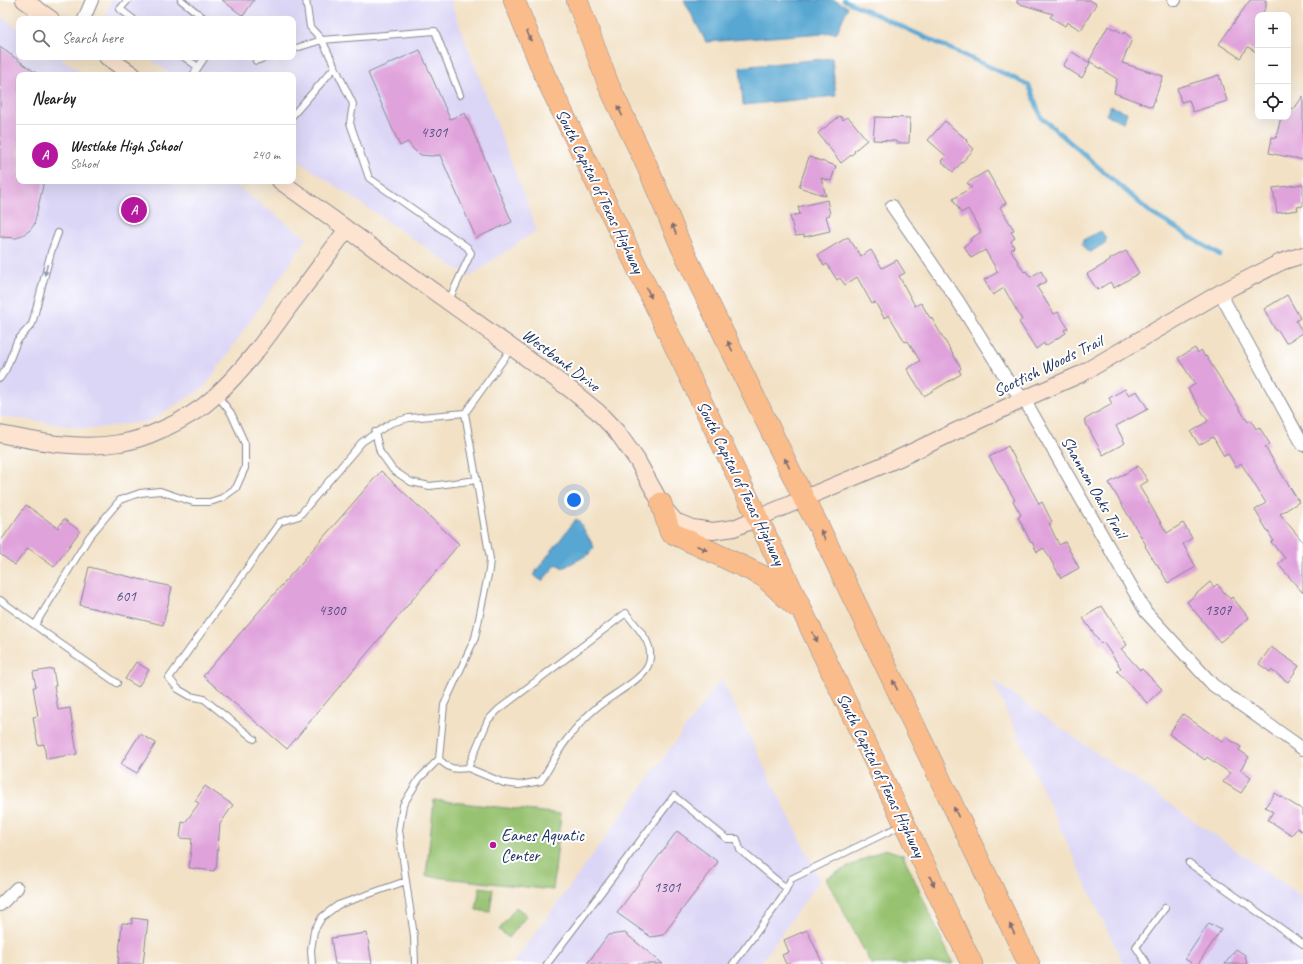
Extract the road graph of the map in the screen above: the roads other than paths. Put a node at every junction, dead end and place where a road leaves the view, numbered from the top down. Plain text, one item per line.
1 (92, 0) edge
2 (128, 0) edge
3 (181, 0) edge
4 (306, 0) edge
5 (514, 0) edge
6 (577, 0) edge
7 (30, 9) edge
8 (45, 16) edge
9 (85, 16) edge
10 (129, 16) edge
11 (201, 16) edge
12 (322, 40) junction
13 (296, 48) edge
14 (111, 60) edge
15 (188, 60) edge
16 (203, 60) edge
17 (259, 60) edge
18 (256, 61) dead end
19 (198, 67) junction
20 (335, 67) junction
21 (129, 72) edge
22 (195, 72) edge
23 (460, 95) dead end
24 (296, 112) edge
25 (284, 184) edge
26 (892, 206) dead end
27 (347, 229) junction
28 (58, 233) dead end
29 (1303, 255) edge
30 (1220, 293) junction
31 (448, 302) junction
32 (512, 347) junction
33 (0, 378) edge
34 (217, 394) junction
35 (1024, 399) junction
36 (466, 413) junction
37 (376, 432) junction
38 (0, 434) edge
39 (1303, 445) edge
40 (477, 480) junction
41 (804, 499) junction
42 (661, 502) junction
43 (757, 518) junction
44 (0, 600) edge
45 (804, 614) junction
46 (35, 626) junction
47 (117, 683) dead end
48 (254, 739) dead end
49 (1303, 749) edge
50 (438, 759) junction
51 (468, 768) junction
52 (905, 824) junction
53 (1189, 863) dead end
54 (406, 881) junction
55 (17, 888) dead end
56 (786, 888) junction
57 (0, 906) edge
58 (1165, 908) dead end
59 (1303, 944) edge
60 (312, 964) edge
61 (415, 964) edge
62 (547, 964) edge
63 (733, 964) edge
64 (972, 964) edge
65 (1029, 964) edge
66 (1147, 964) edge

1 - 9 street
2 - 10 lane
3 - 11 lane
4 - 12 lane
5 -> 43 highway, South Capital of Texas Highway
41 -> 6 highway
7 - 8 street
12 - 13 lane
12 - 20 lane
12 - 23 lane
14 - 21 street
15 - 19 lane
16 - 19 lane
17 - 18 lane
19 - 22 lane
20 - 24 lane
20 - 31 lane
25 - 27 street, Westbank Drive
26 - 35 street, Shannon Oaks Trail
27 - 31 street, Westbank Drive
27 - 34 street
28 -> 33 lane
29 - 30 street, Scottish Woods Trail
30 - 35 street, Scottish Woods Trail
30 - 39 street
31 - 32 street, Westbank Drive
32 - 36 lane
32 - 42 street, Westbank Drive
34 - 38 street
34 - 46 lane
35 - 41 street, Scottish Woods Trail
35 - 49 street, Shannon Oaks Trail
36 - 37 lane
36 - 40 lane
37 - 40 lane
37 - 48 lane
40 - 50 lane
41 - 43 street, Westbank Drive
65 -> 41 highway
42 - 43 street, Westbank Drive
42 -> 45 highway
43 - 45 highway, South Capital of Texas Highway
44 - 46 lane
45 -> 52 highway, South Capital of Texas Highway
46 - 47 lane
50 - 51 lane
50 - 54 lane
51 - 51 lane
52 - 56 lane
52 -> 64 highway, South Capital of Texas Highway
53 - 59 lane
54 - 60 lane
54 - 61 lane
55 - 57 street
56 - 62 lane
56 - 63 lane
58 - 66 lane

